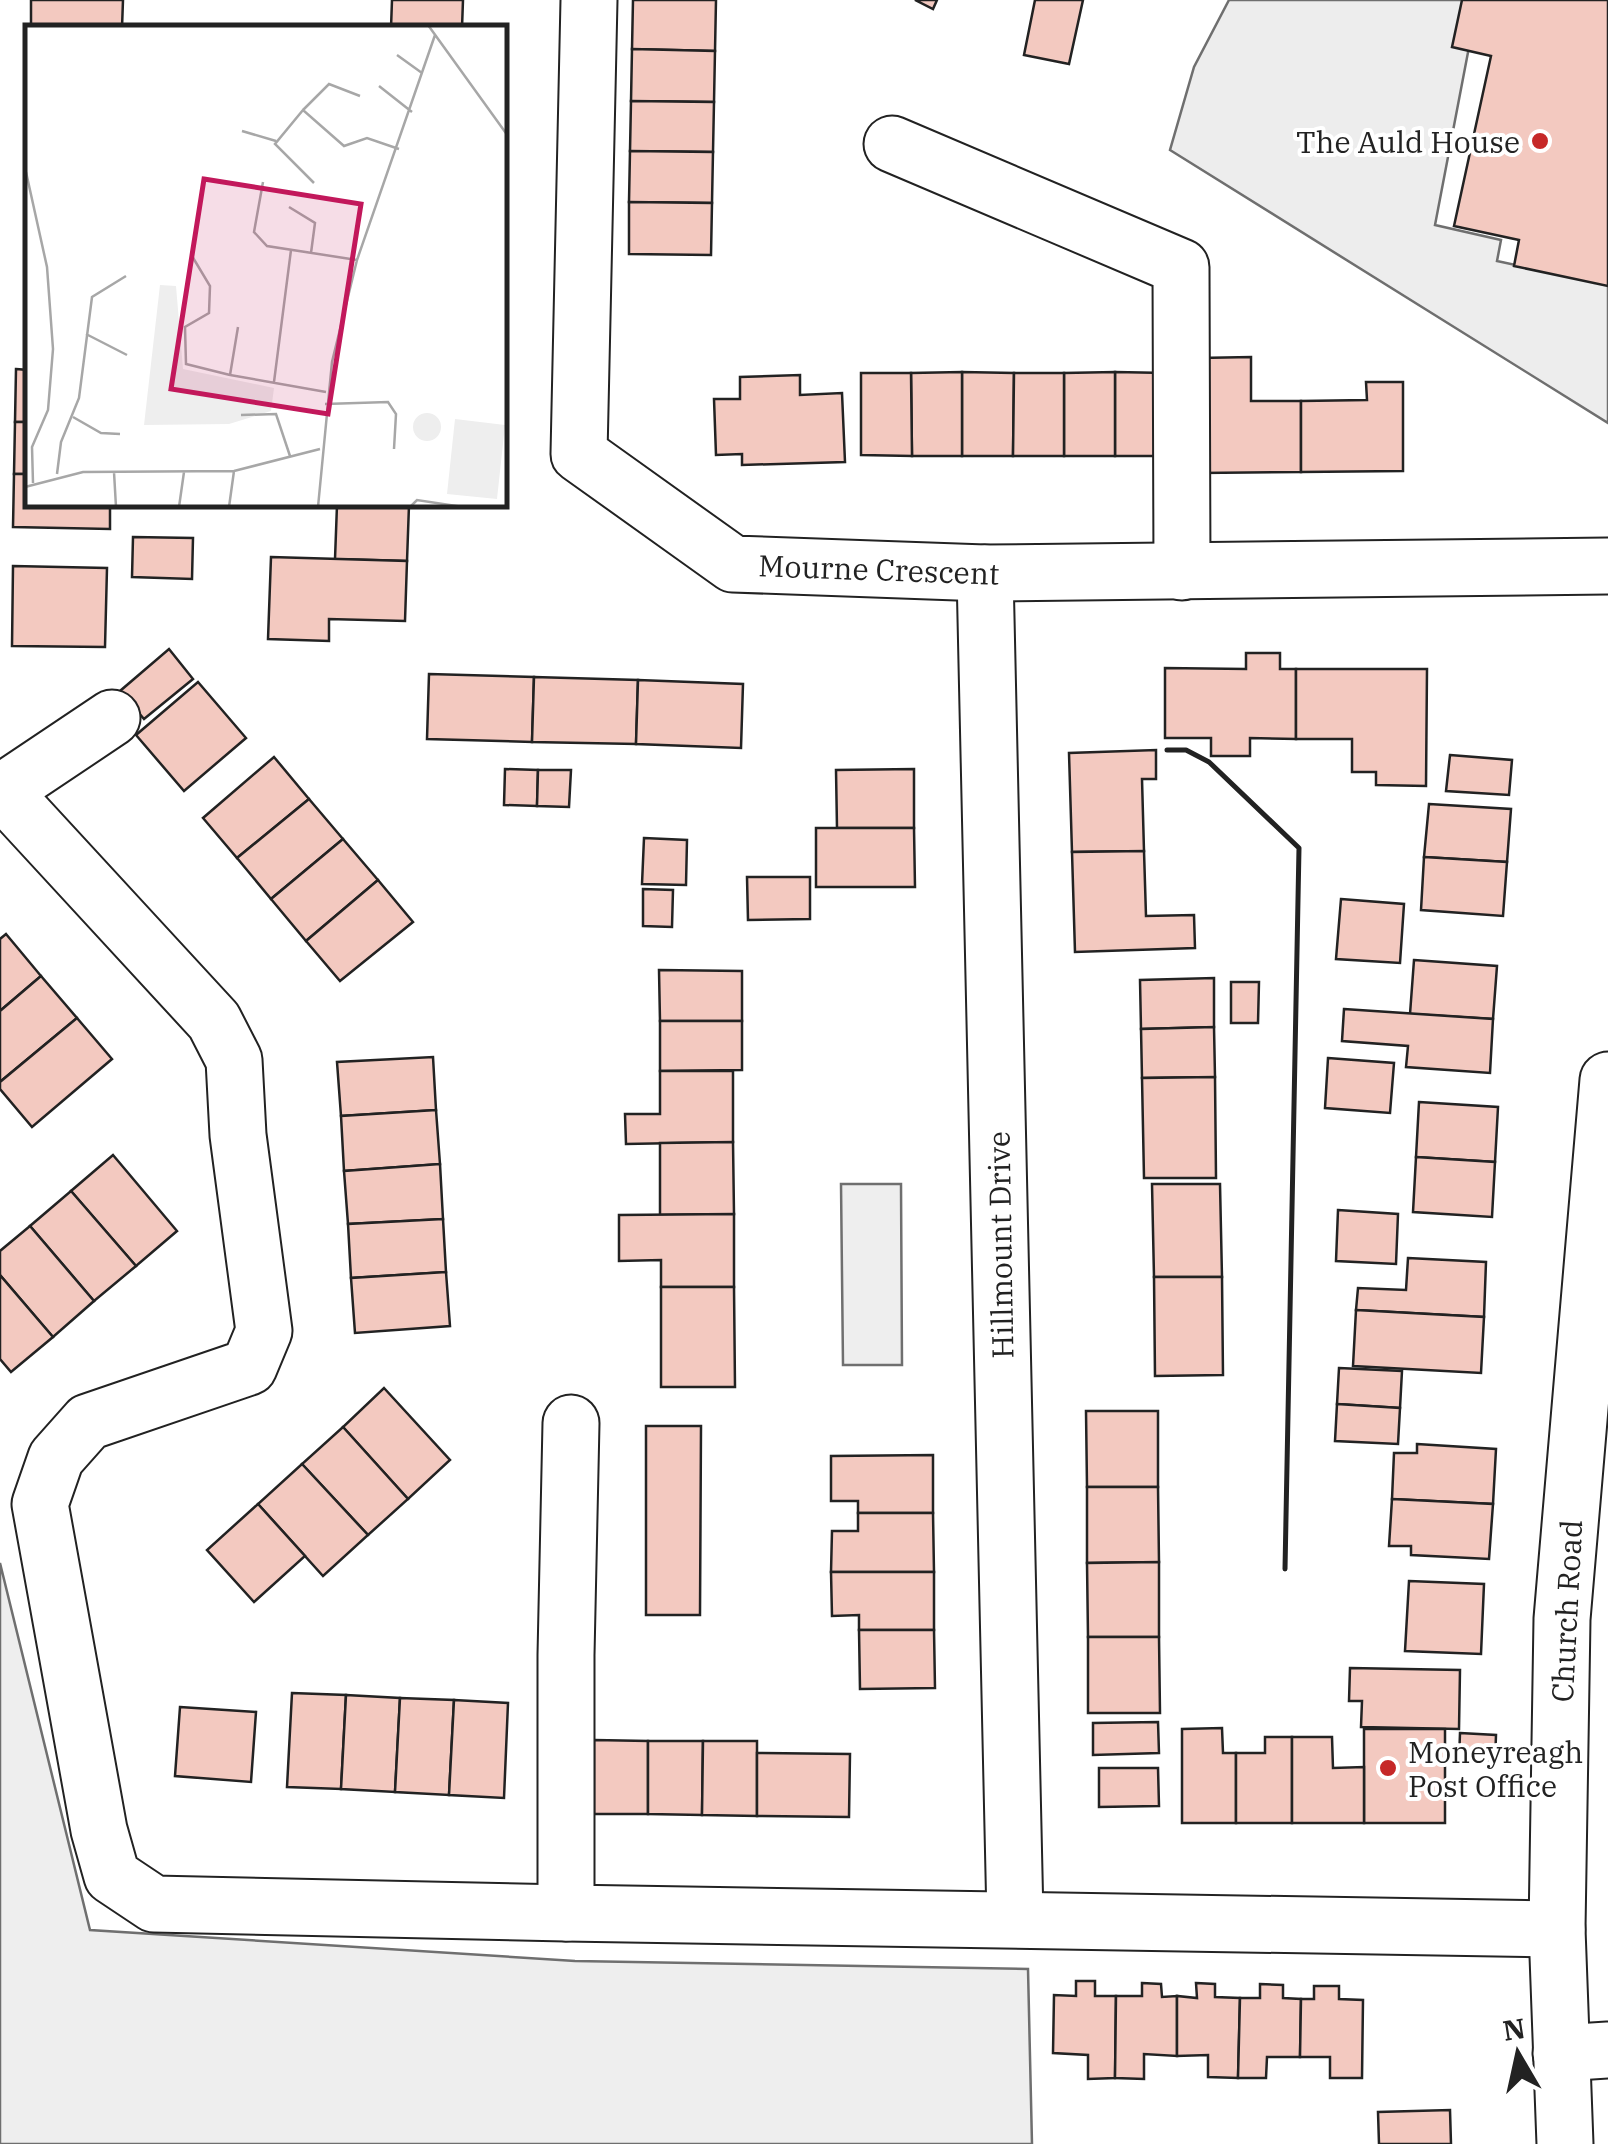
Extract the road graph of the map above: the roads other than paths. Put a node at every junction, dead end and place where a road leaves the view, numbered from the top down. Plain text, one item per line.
1 (590, 0) edge
2 (892, 144) dead end
3 (1608, 566) edge
4 (1182, 572) junction
5 (985, 573) junction
6 (112, 718) dead end
7 (1, 792) edge
8 (1608, 1080) edge
9 (571, 1422) dead end
10 (566, 1913) junction
11 (1015, 1918) junction
12 (1557, 1928) junction
13 (1584, 2052) edge
14 (1565, 2144) edge

1 - 5 street, Mourne Crescent
2 - 4 street
3 - 4 street, Mourne Crescent
4 - 5 street, Mourne Crescent
5 - 11 street, Hillmount Drive
6 - 7 street
7 - 10 street
8 - 12 street, Church Road
9 - 10 street
10 - 11 street
11 - 12 street
12 - 13 street, Church Road
13 - 14 street, Church Road

